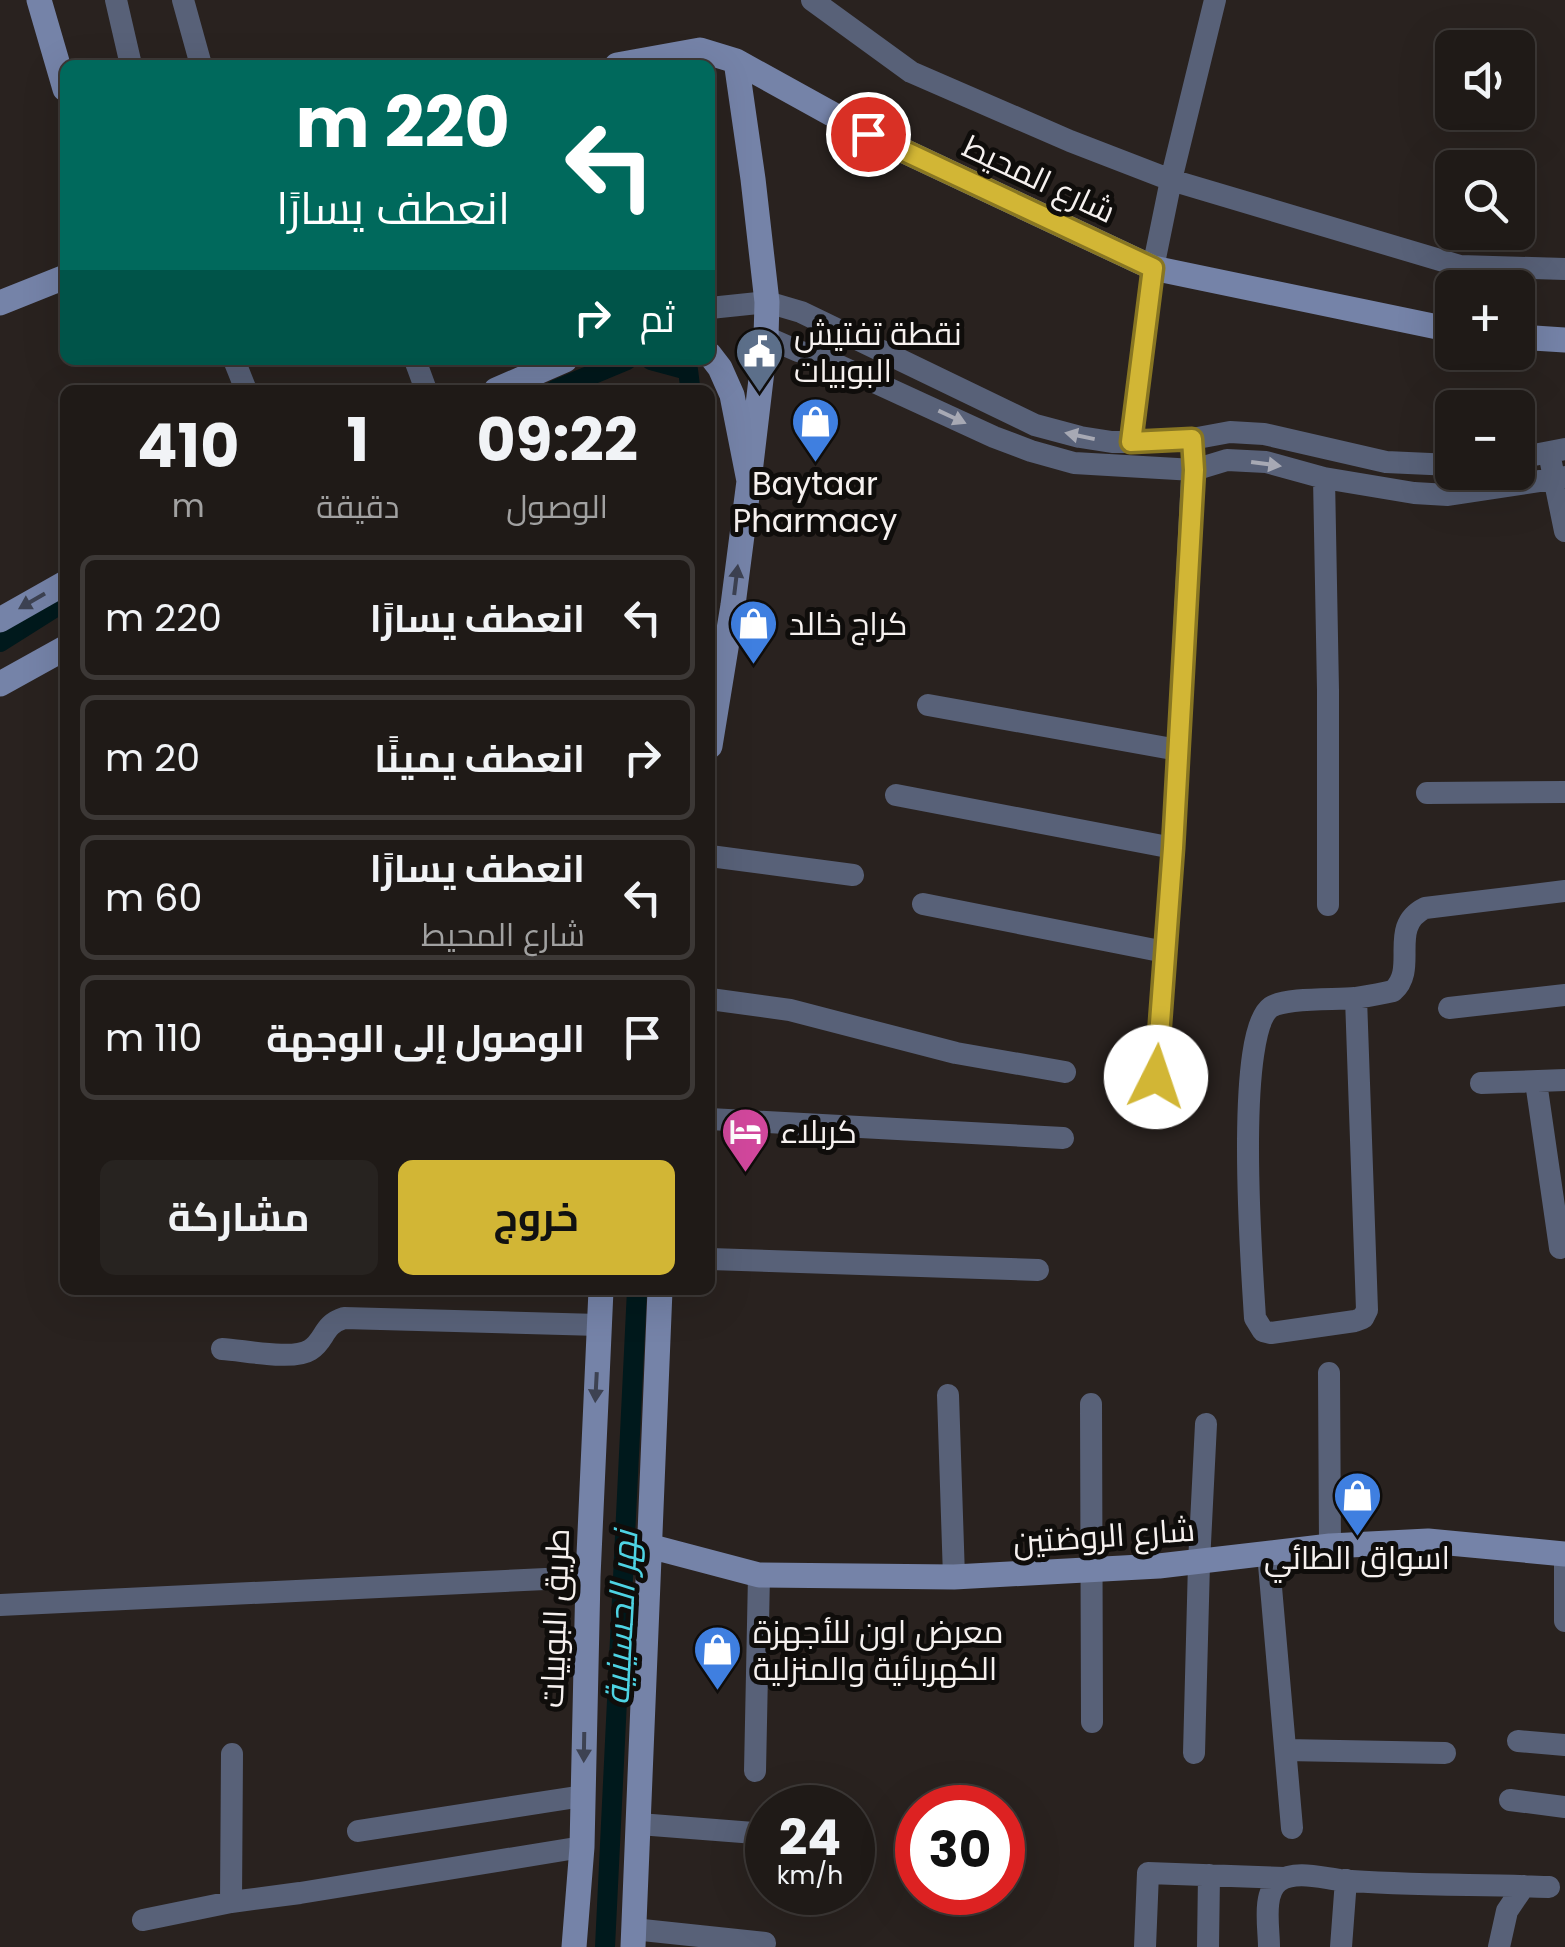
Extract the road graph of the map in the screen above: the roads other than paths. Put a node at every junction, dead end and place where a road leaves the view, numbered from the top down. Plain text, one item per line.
1 (40, 0) edge
2 (116, 0) edge
3 (183, 0) edge
4 (812, 0) edge
5 (1215, 0) edge
6 (129, 60) edge
7 (200, 60) edge
8 (645, 60) edge
9 (736, 61) junction
10 (60, 71) edge
11 (1171, 180) junction
12 (1153, 268) junction
13 (1565, 269) edge
14 (60, 278) edge
15 (767, 302) junction
16 (0, 303) edge
17 (715, 307) edge
18 (1435, 326) edge
19 (766, 337) junction
20 (1535, 338) edge
21 (1565, 340) edge
22 (554, 365) edge
23 (713, 365) edge
24 (508, 385) edge
25 (719, 390) edge
26 (1192, 439) junction
27 (1131, 442) junction
28 (1557, 451) edge
29 (1435, 463) edge
30 (1194, 470) junction
31 (1324, 478) junction
32 (1560, 478) edge
33 (749, 481) junction
34 (1565, 531) edge
35 (60, 586) edge
36 (0, 620) edge
37 (60, 651) edge
38 (0, 684) edge
39 (928, 706) dead end
40 (715, 715) edge
41 (1178, 750) junction
42 (1427, 792) dead end
43 (1565, 792) edge
44 (896, 795) dead end
45 (1173, 848) junction
46 (715, 857) edge
47 (854, 875) dead end
48 (1565, 892) edge
49 (924, 904) dead end
50 (1328, 905) dead end
51 (1165, 952) junction
52 (1565, 995) edge
53 (1356, 998) junction
54 (715, 1000) edge
55 (1449, 1008) dead end
56 (1065, 1072) dead end
57 (1156, 1077) dead end
58 (1565, 1080) edge
59 (1536, 1082) junction
60 (1481, 1083) dead end
61 (715, 1118) edge
62 (1063, 1138) dead end
63 (1560, 1248) dead end
64 (715, 1258) edge
65 (1038, 1270) dead end
66 (601, 1295) edge
67 (660, 1295) edge
68 (598, 1326) junction
69 (222, 1349) dead end
70 (1329, 1373) dead end
71 (948, 1395) dead end
72 (1091, 1404) dead end
73 (1206, 1424) dead end
74 (649, 1546) junction
75 (1330, 1546) junction
76 (1268, 1554) junction
77 (1565, 1554) edge
78 (1199, 1563) junction
79 (1091, 1571) junction
80 (759, 1575) junction
81 (954, 1577) junction
82 (588, 1578) junction
83 (0, 1606) edge
84 (1565, 1620) edge
85 (1092, 1722) dead end
86 (1518, 1741) dead end
87 (1565, 1745) edge
88 (1286, 1750) junction
89 (1445, 1752) dead end
90 (1194, 1753) dead end
91 (232, 1754) dead end
92 (755, 1771) dead end
93 (582, 1796) junction
94 (1510, 1800) dead end
95 (1565, 1807) edge
96 (638, 1824) junction
97 (1292, 1828) dead end
98 (358, 1831) dead end
99 (745, 1832) edge
100 (582, 1847) junction
101 (1209, 1875) junction
102 (1284, 1878) junction
103 (1346, 1880) junction
104 (1524, 1886) junction
105 (1549, 1887) dead end
106 (230, 1902) junction
107 (144, 1920) dead end
108 (633, 1938) edge
109 (765, 1943) dead end
110 (574, 1947) edge
111 (1146, 1947) edge
112 (1208, 1947) edge
113 (1269, 1947) edge
114 (1341, 1947) edge
115 (1499, 1947) edge

1 - 10 main road
2 - 6 street
3 - 7 street
4 - 11 street
5 - 11 street
8 - 9 main road, شارع المحيط
9 - 12 main road, شارع المحيط
9 - 15 main road
11 - 12 street
11 - 13 street
12 - 18 main road, شارع المحيط
12 - 27 street
14 - 16 main road
15 - 17 street
15 - 19 main road
27 -> 15 street
19 -> 30 street
19 - 33 main road
20 - 21 main road
22 - 24 main road
23 - 25 main road
25 - 33 main road
26 - 27 street
26 - 29 street
26 - 30 street
28 - 32 street
30 -> 31 street
30 - 41 street
31 - 32 street
31 - 50 street
32 - 34 street
40 -> 33 main road
35 -> 36 main road
37 - 38 main road
39 - 41 street
41 - 45 street
42 - 43 street
44 - 45 street
45 - 51 street
46 - 47 street
48 - 53 street
49 - 51 street
51 - 57 street
52 - 55 street
53 - 53 street
54 - 56 street
58 - 59 street
59 - 60 street
59 - 63 street
61 - 62 street
64 - 65 street
66 - 68 main road, طريق البوبيات
67 - 74 main road
68 - 69 street
68 -> 82 main road, طريق البوبيات
70 - 75 street
71 - 81 street
72 - 79 street
73 - 78 street
74 - 80 main road, شارع الروضتين
74 - 96 main road
75 - 76 main road, شارع الروضتين
75 - 77 main road, شارع الروضتين
76 - 78 main road, شارع الروضتين
76 - 88 street
77 - 84 street
78 - 79 main road, شارع الروضتين
78 - 90 street
79 - 81 main road, شارع الروضتين
79 - 85 street
80 - 81 main road, شارع الروضتين
80 - 92 street
82 - 83 street
82 -> 93 main road, طريق البوبيات
86 - 87 street
88 - 89 street
88 - 97 street
91 - 106 street
93 - 98 street
93 - 100 main road, طريق البوبيات
94 - 95 street
96 - 99 street
96 - 108 main road
100 - 106 street
100 - 110 main road, طريق البوبيات
101 - 102 street
101 - 111 street
101 - 112 street
102 - 103 street
102 - 113 street
103 - 104 street
103 - 114 street
104 - 105 street
104 - 115 street
106 - 107 street
108 - 109 street

